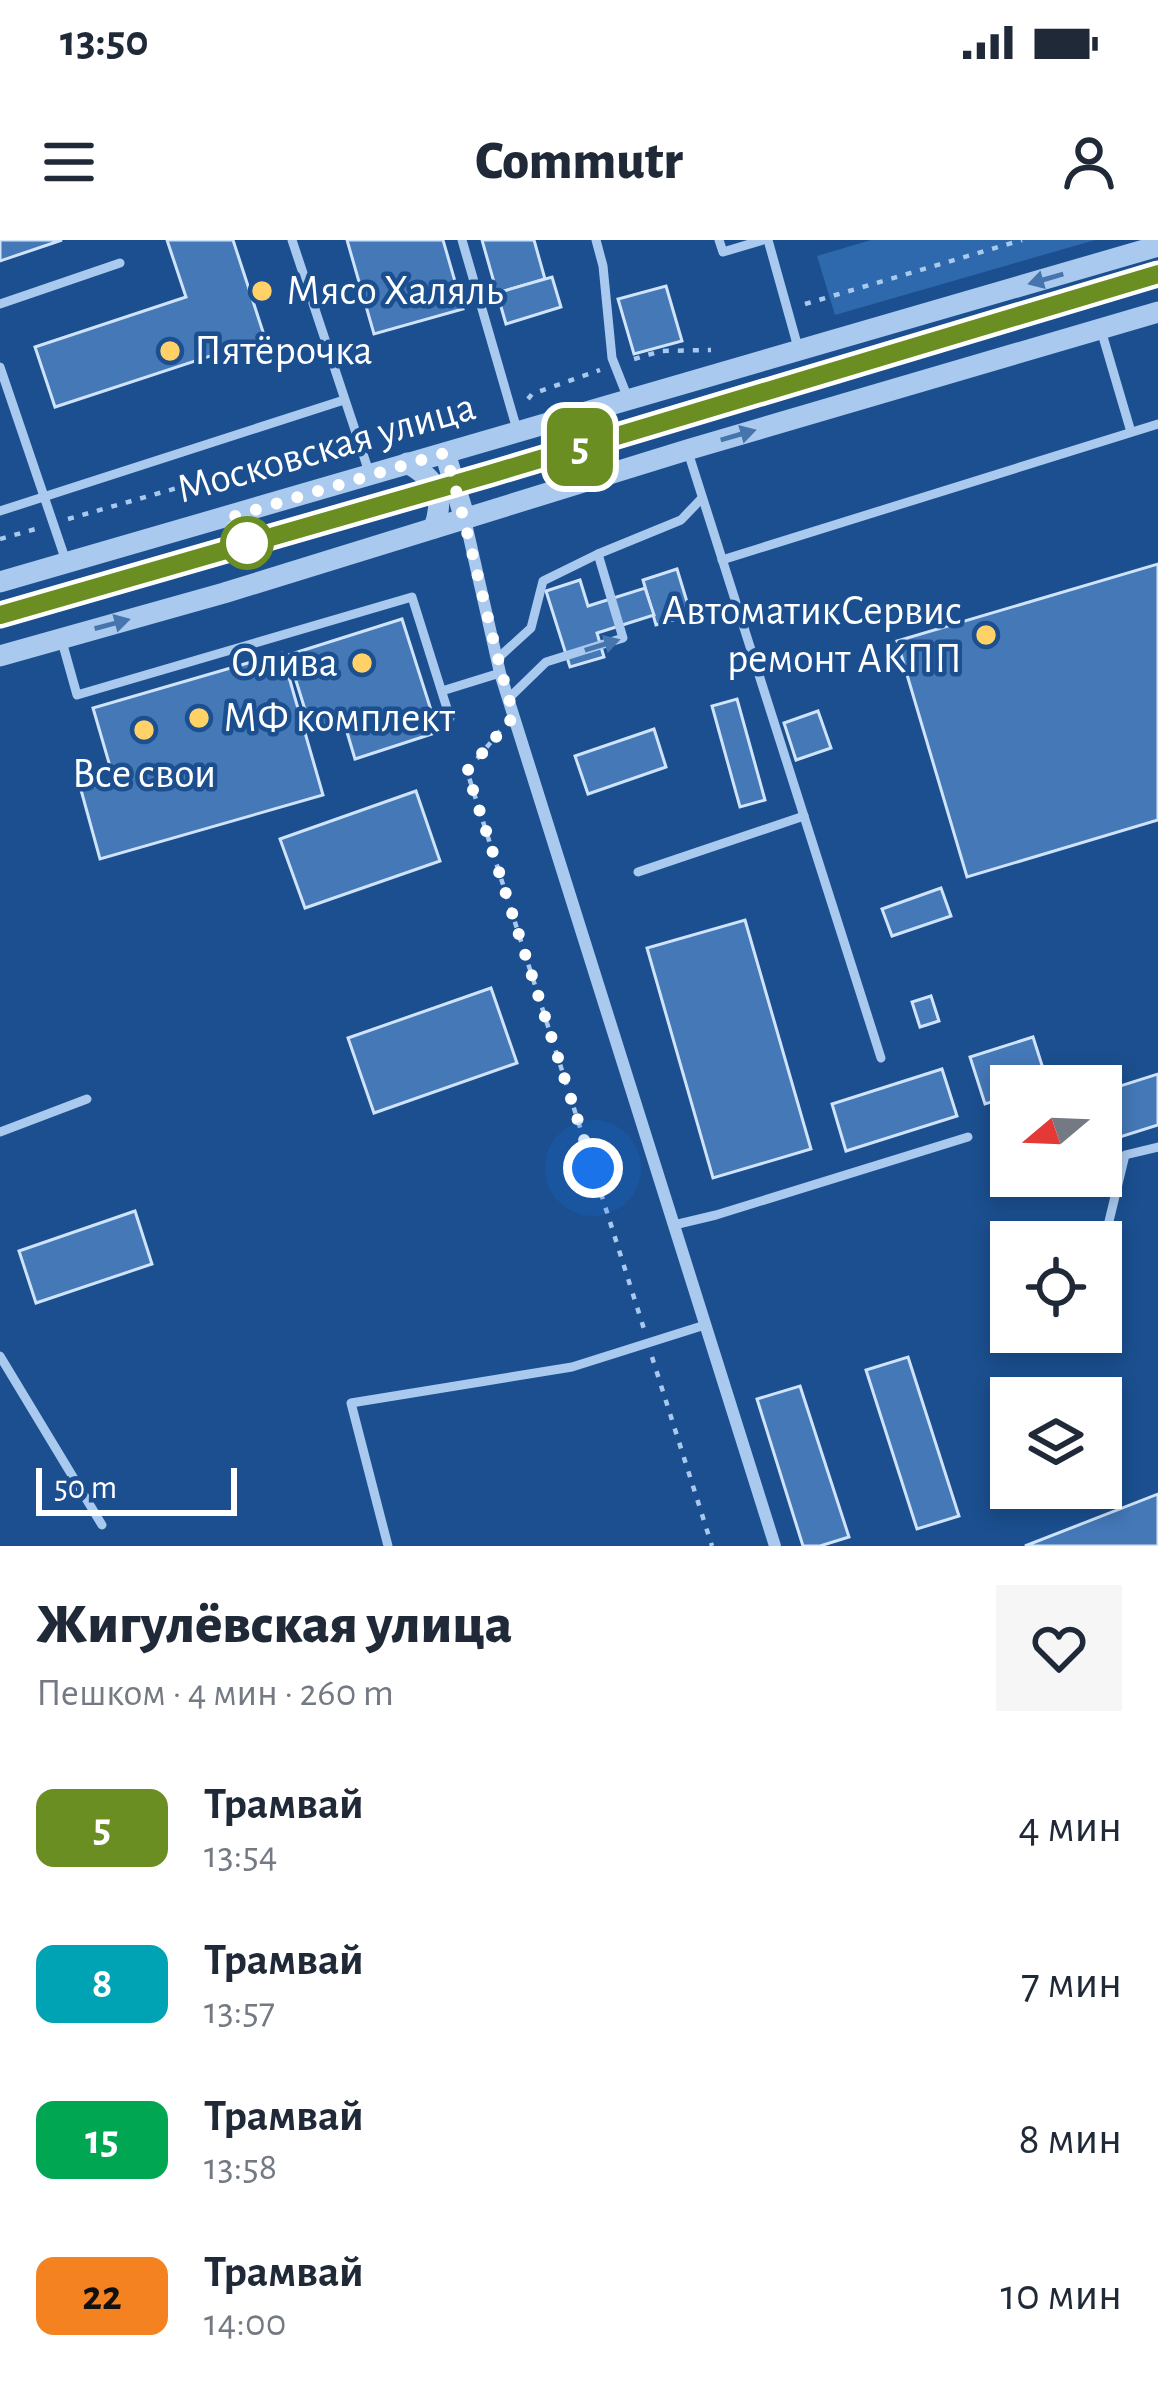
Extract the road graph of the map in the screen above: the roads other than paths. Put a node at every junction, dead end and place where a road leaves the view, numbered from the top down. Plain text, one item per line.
1 (292, 240) edge
2 (462, 240) edge
3 (596, 240) edge
4 (719, 240) edge
5 (765, 240) edge
6 (1158, 246) edge
7 (120, 263) dead end
8 (0, 304) edge
9 (1158, 313) edge
10 (1101, 330) junction
11 (800, 351) junction
12 (0, 367) edge
13 (344, 400) junction
14 (629, 401) junction
15 (562, 421) junction
16 (1158, 424) edge
17 (1131, 432) junction
18 (518, 433) junction
19 (687, 450) junction
20 (445, 453) junction
21 (407, 463) junction
22 (370, 475) junction
23 (582, 482) junction
24 (45, 497) junction
25 (702, 498) junction
26 (0, 511) edge
27 (465, 519) junction
28 (434, 528) junction
29 (598, 554) junction
30 (722, 560) junction
31 (67, 564) junction
32 (0, 583) edge
33 (61, 638) junction
34 (0, 656) edge
35 (498, 666) junction
36 (442, 692) junction
37 (508, 698) junction
38 (450, 718) dead end
39 (804, 816) junction
40 (638, 872) dead end
41 (881, 1058) dead end
42 (87, 1099) dead end
43 (0, 1132) edge
44 (968, 1137) dead end
45 (1158, 1147) edge
46 (1109, 1221) edge
47 (674, 1225) junction
48 (705, 1325) junction
49 (0, 1356) edge
50 (101, 1526) dead end
51 (388, 1546) edge
52 (775, 1546) edge

1 - 13 lane
2 - 18 lane
3 - 14 lane
4 - 5 lane
5 - 11 lane
6 -> 11 street, Московская улица
7 - 8 lane
9 - 10 street
10 - 17 lane
19 -> 10 street
11 - 14 street, Московская улица
12 - 24 lane
13 - 22 lane
13 - 24 lane
14 - 15 street, Московская улица
15 - 18 street, Московская улица
15 - 23 street
16 - 17 lane
17 - 30 lane
18 - 20 street, Московская улица
19 - 23 street
19 - 25 lane
20 - 21 street, Московская улица
20 - 27 street
21 - 22 street, Московская улица
21 - 28 street
22 - 31 street, Московская улица
23 - 27 street
24 - 26 lane
24 - 31 lane
25 - 29 lane
25 - 30 lane
27 - 28 street
27 - 35 street
33 -> 28 street
29 - 35 lane
37 -> 29 lane
30 - 39 lane
31 - 32 street, Московская улица
33 - 34 street
33 - 36 lane
35 - 36 lane
35 - 37 street
36 - 38 lane
37 - 47 street
39 - 40 lane
39 - 41 lane
42 - 43 lane
44 - 47 lane
45 - 46 lane
47 - 48 street
48 - 51 lane
48 - 52 street
49 - 50 lane

